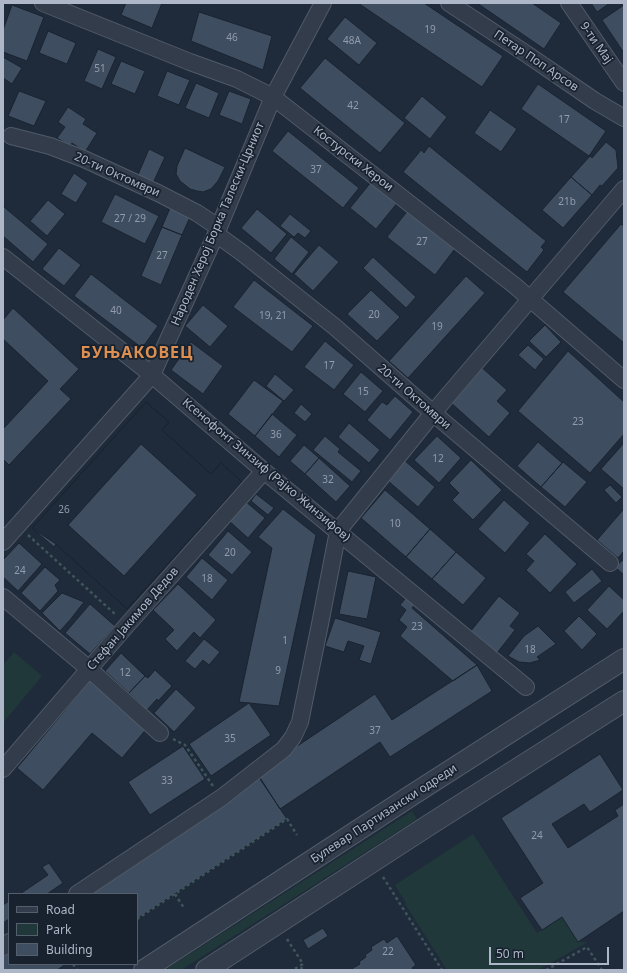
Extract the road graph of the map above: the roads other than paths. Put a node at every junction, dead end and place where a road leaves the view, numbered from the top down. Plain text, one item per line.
1 (43, 3) edge
2 (323, 3) edge
3 (449, 3) edge
4 (569, 3) edge
5 (624, 83) edge
6 (274, 97) junction
7 (624, 118) edge
8 (11, 136) dead end
9 (624, 189) edge
10 (217, 230) junction
11 (3, 257) edge
12 (530, 299) junction
13 (152, 375) junction
14 (624, 380) edge
15 (433, 413) junction
16 (264, 471) junction
17 (338, 531) junction
18 (3, 542) edge
19 (610, 563) dead end
20 (3, 597) edge
21 (624, 659) edge
22 (89, 669) junction
23 (526, 687) dead end
24 (624, 701) edge
25 (160, 733) road end
26 (3, 769) edge
27 (78, 893) edge
28 (144, 970) edge
29 (206, 970) edge

1 - 6 street, Костурски Херои
2 - 6 street, Народен Херој Борка Талески-Црниот
3 - 7 street, Петар Поп Арсов
4 - 5 street, 9-ти Мај
6 - 10 street, Народен Херој Борка Талески-Црниот
6 - 12 street, Костурски Херои
8 - 10 street, 20-ти Октомври
9 - 12 street
10 - 13 street, Народен Херој Борка Талески-Црниот
10 - 15 street, 20-ти Октомври
11 - 13 street, Ксенофонт Зинзиф (Рајко Жинзифов)
12 - 14 street, Костурски Херои
12 - 15 street
13 - 16 street, Ксенофонт Зинзиф (Рајко Жинзифов)
13 - 18 street, Народен Херој Борка Талески-Црниот
15 - 17 street
15 - 19 street, 20-ти Октомври
16 - 17 street, Ксенофонт Зинзиф (Рајко Жинзифов)
16 - 22 street, Стефан Јакимов Дедов
17 - 23 street, Ксенофонт Зинзиф (Рајко Жинзифов)
17 - 27 street
20 - 22 street
21 - 28 street, Булевар Партизански одреди
22 - 25 street
22 - 26 street, Стефан Јакимов Дедов
24 - 29 street

